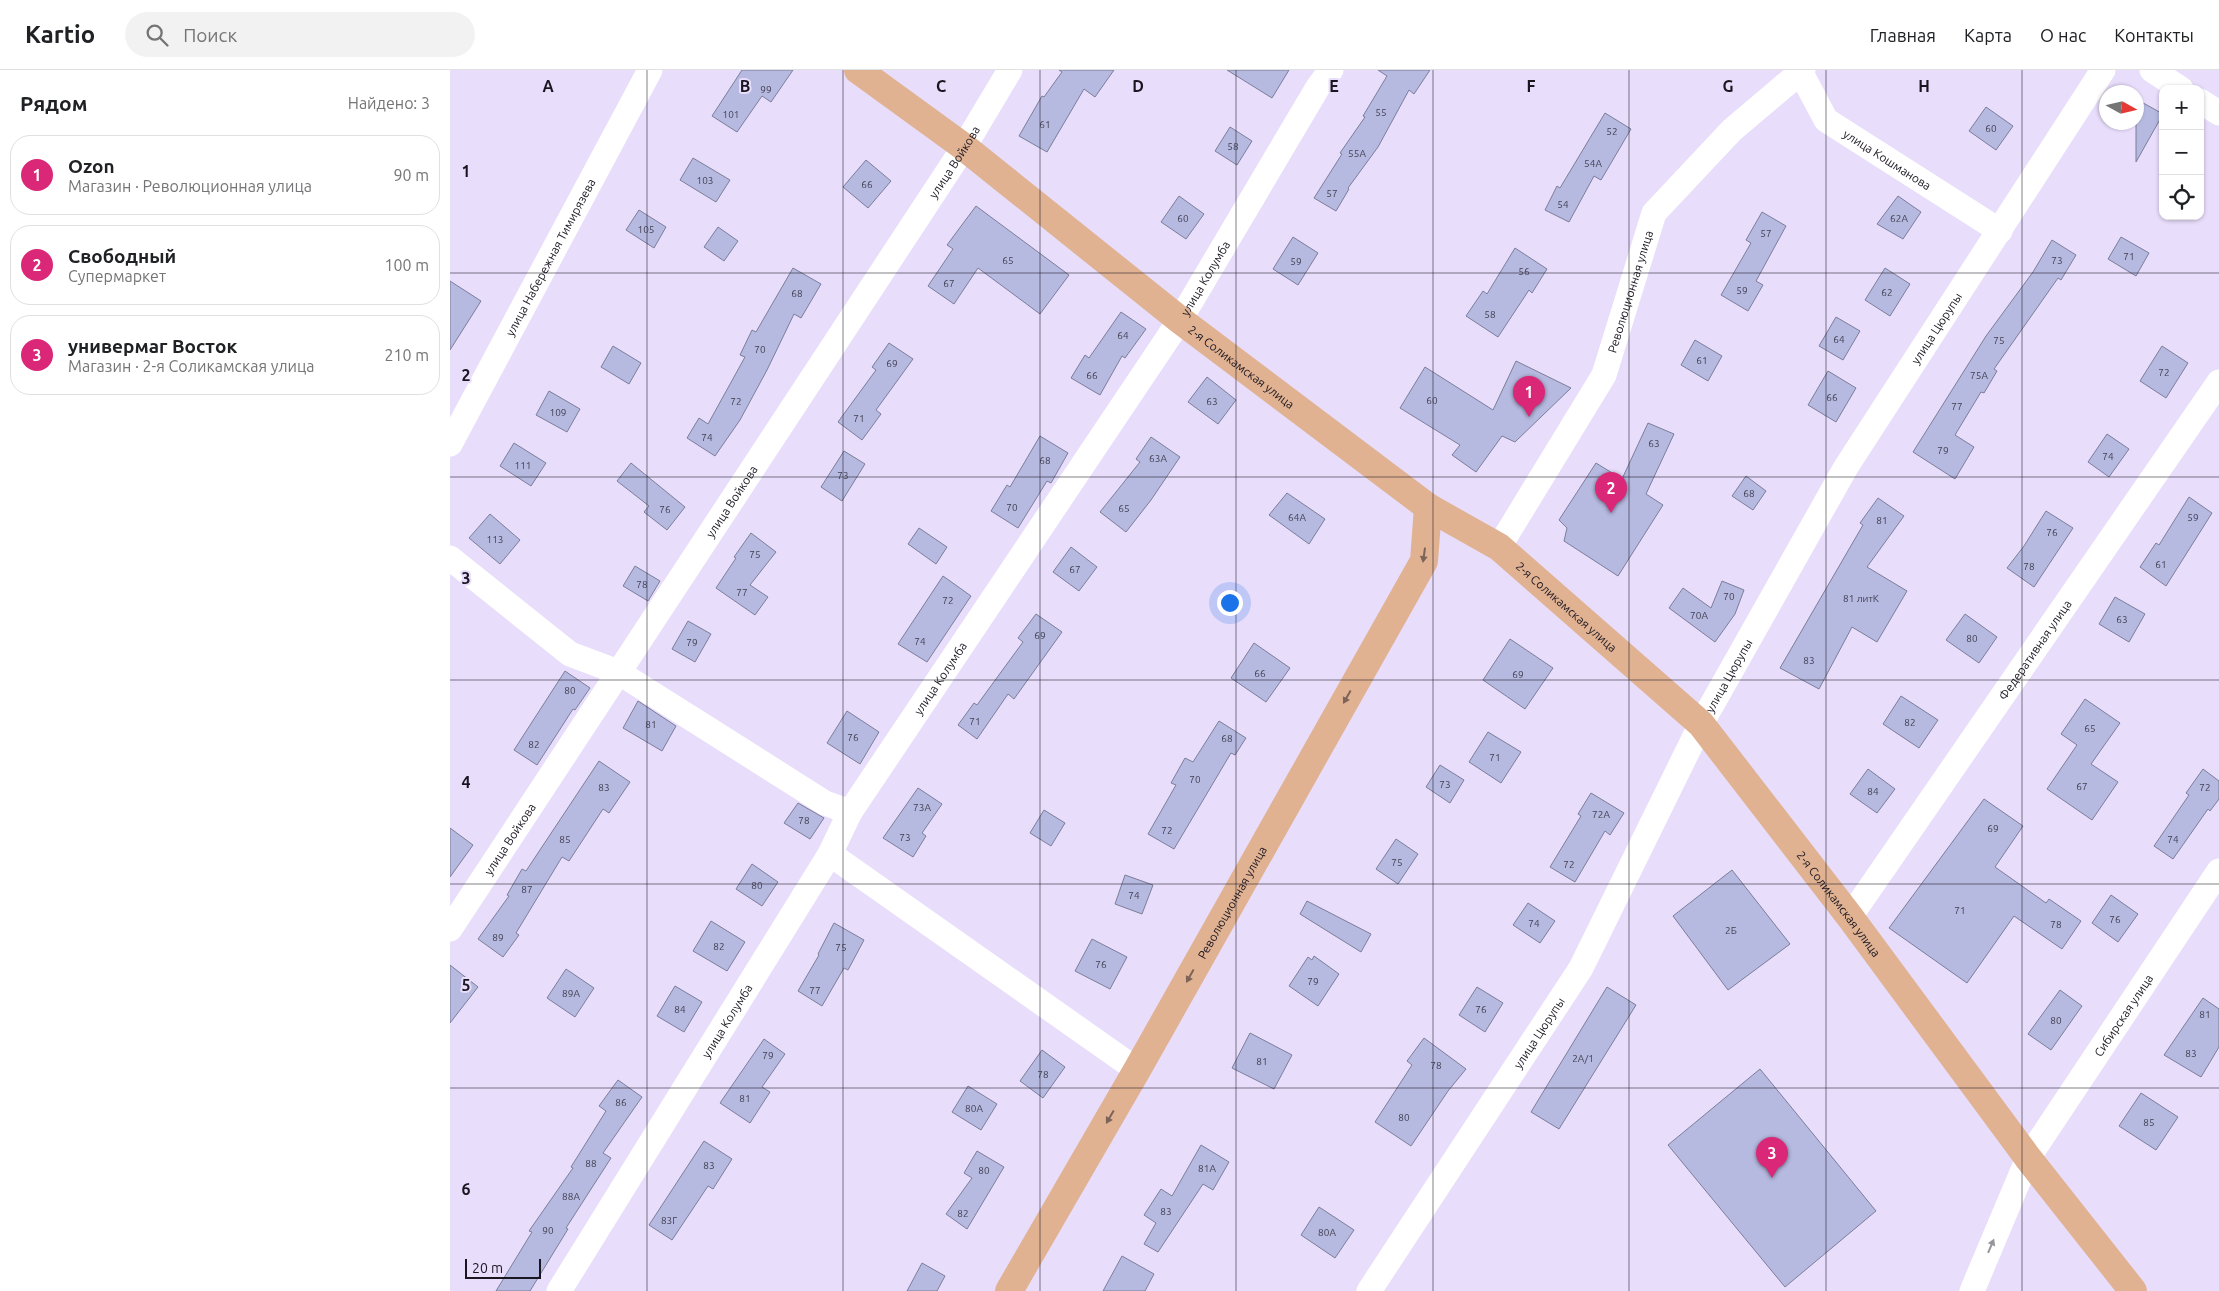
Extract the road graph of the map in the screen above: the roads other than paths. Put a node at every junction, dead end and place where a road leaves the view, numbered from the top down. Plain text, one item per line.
1 (650, 70) edge
2 (858, 70) edge
3 (1010, 70) edge
4 (1331, 70) edge
5 (2104, 70) edge
6 (2152, 70) edge
7 (1800, 71) edge
8 (2175, 85) edge
9 (2204, 104) edge
10 (2219, 113) edge
11 (964, 147) junction
12 (2000, 231) junction
13 (1180, 320) junction
14 (2219, 382) edge
15 (450, 444) edge
16 (1428, 506) junction
17 (1499, 547) junction
18 (450, 558) edge
19 (618, 672) junction
20 (1701, 724) junction
21 (850, 812) junction
22 (830, 854) junction
23 (2219, 871) edge
24 (1850, 918) junction
25 (450, 929) edge
26 (1137, 1070) junction
27 (2028, 1158) junction
28 (560, 1291) edge
29 (1009, 1291) edge
30 (1369, 1291) edge
31 (1972, 1291) edge
32 (2133, 1291) edge

1 - 15 street, улица Набережная Тимирязева
2 - 11 main road, 2-я Соликамская улица
3 - 11 street, улица Войкова
4 - 13 street, улица Колумба
5 - 12 street, улица Цюрупы
6 - 8 street
7 - 12 street, улица Кошманова
7 - 17 street, Революционная улица
9 - 10 street
11 - 13 main road, 2-я Соликамская улица
11 - 19 street, улица Войкова
12 - 20 street, улица Цюрупы
13 - 16 main road, 2-я Соликамская улица
13 - 21 street, улица Колумба
14 - 24 street, Федеративная улица
16 - 17 main road, 2-я Соликамская улица
16 -> 26 main road, Революционная улица
17 - 20 main road, 2-я Соликамская улица
18 - 19 street
19 - 21 street
19 - 25 street, улица Войкова
20 - 24 main road, 2-я Соликамская улица
20 - 30 street, улица Цюрупы
21 - 22 street, улица Колумба
22 - 26 street
22 - 28 street, улица Колумба
23 - 27 street, Сибирская улица
24 - 27 main road, 2-я Соликамская улица
26 -> 29 main road, Революционная улица
31 -> 27 street, Сибирская улица
27 - 32 main road, 2-я Соликамская улица

